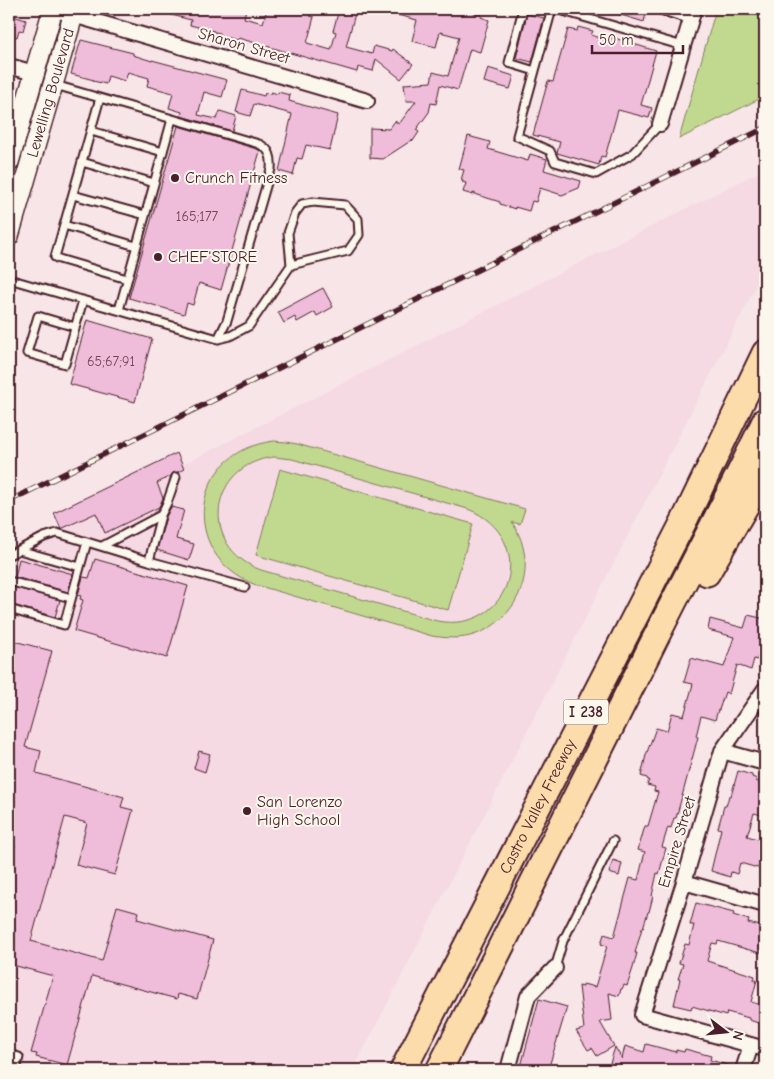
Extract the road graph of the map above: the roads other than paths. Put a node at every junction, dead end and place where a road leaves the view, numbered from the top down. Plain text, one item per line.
1 (53, 9) edge
2 (523, 9) edge
3 (554, 9) edge
4 (657, 9) edge
5 (74, 12) edge
6 (692, 14) edge
7 (683, 46) junction
8 (9, 66) edge
9 (535, 71) junction
10 (34, 73) junction
11 (53, 85) junction
12 (100, 98) junction
13 (367, 101) dead end
14 (172, 119) junction
15 (660, 124) joint
16 (91, 131) junction
17 (163, 152) junction
18 (9, 162) edge
19 (82, 162) junction
20 (154, 183) junction
21 (73, 195) junction
22 (145, 215) junction
23 (64, 225) junction
24 (9, 236) edge
25 (136, 246) junction
26 (291, 265) junction
27 (9, 279) edge
28 (127, 279) junction
29 (83, 300) junction
30 (118, 310) junction
31 (75, 326) junction
32 (218, 338) junction
33 (765, 353) edge
34 (765, 421) edge
35 (765, 472) edge
36 (176, 477) dead end
37 (161, 515) junction
38 (87, 542) junction
39 (102, 546) junction
40 (19, 550) junction
41 (9, 555) edge
42 (149, 560) junction
43 (80, 567) junction
44 (9, 580) edge
45 (245, 587) dead end
46 (71, 598) junction
47 (9, 609) edge
48 (647, 656) junction
49 (765, 688) edge
50 (722, 751) junction
51 (765, 763) edge
52 (612, 841) dead end
53 (684, 882) junction
54 (765, 905) edge
55 (555, 968) joint
56 (751, 1045) junction
57 (765, 1049) edge
58 (9, 1054) edge
59 (16, 1070) edge
60 (403, 1070) edge
61 (439, 1070) edge
62 (508, 1070) edge
63 (743, 1070) edge

1 - 5 street, Sharon Street
1 - 10 main road, Lewelling Boulevard
2 - 9 lane
3 - 7 lane
3 - 9 lane
4 - 6 lane
5 - 11 main road, Lewelling Boulevard
5 - 13 street, Sharon Street
6 - 7 street
7 - 15 street
8 - 10 street
9 - 15 lane
10 - 18 main road, Lewelling Boulevard
11 - 12 lane
11 - 24 main road, Lewelling Boulevard
12 - 14 lane
12 - 16 lane
14 - 17 lane
14 - 32 lane
16 - 17 lane
16 - 19 lane
17 - 20 lane
19 - 20 lane
19 - 21 lane
20 - 22 lane
21 - 22 lane
21 - 23 lane
22 - 25 lane
23 - 25 lane
23 - 28 lane
25 - 28 lane
26 - 26 lane
26 - 32 lane
27 - 29 lane
28 - 30 lane
29 - 30 lane
29 - 31 lane
30 - 32 lane
31 - 31 lane
33 - 60 highway, Castro Valley Freeway / I 238
34 - 48 highway, Castro Valley Freeway / I 238
35 - 48 highway
36 - 37 lane
37 - 39 lane
37 - 42 lane
38 - 39 lane
38 - 40 lane
38 - 43 lane
39 - 42 lane
40 - 41 lane
40 - 43 lane
42 - 45 lane
43 - 46 lane
44 - 46 lane
46 - 47 lane
48 - 61 highway, Castro Valley Freeway / I 238
49 - 50 street, Empire Street
50 - 51 street
50 - 53 street, Empire Street
52 - 55 lane
53 - 54 street
53 - 56 street, Empire Street
55 - 62 street
56 - 57 street
56 - 63 street
58 - 59 lane

